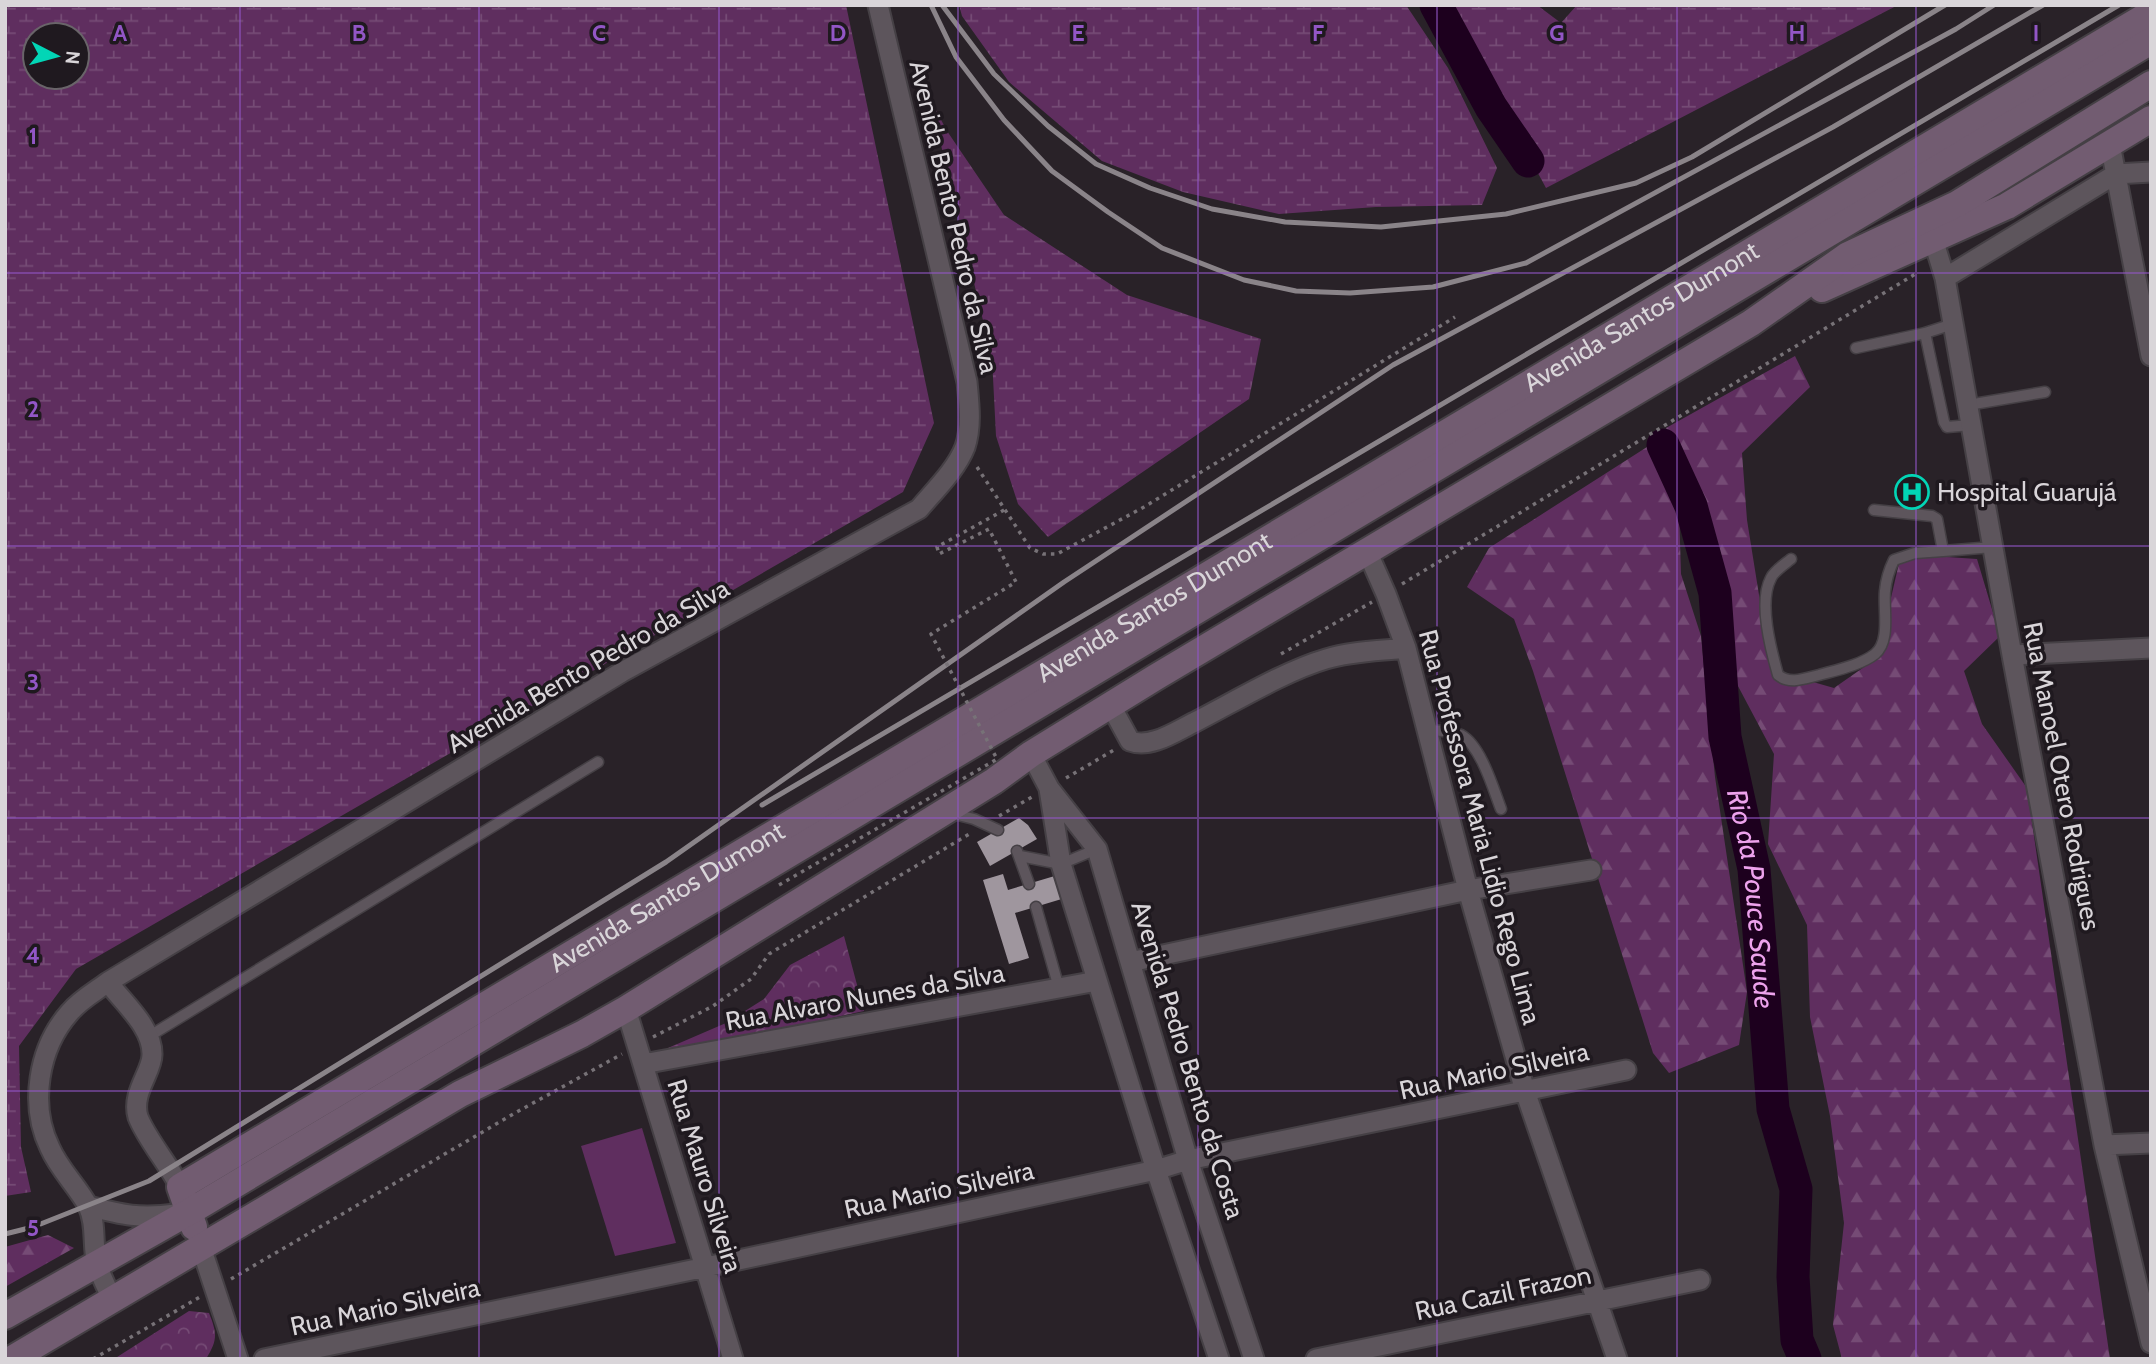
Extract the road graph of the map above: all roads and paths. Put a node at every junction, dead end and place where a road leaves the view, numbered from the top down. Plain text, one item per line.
1 (878, 5) edge
2 (2151, 13) edge
3 (2151, 41) edge
4 (2151, 84) edge
5 (2151, 120) edge
6 (2110, 144) junction
7 (2151, 172) edge
8 (2116, 174) junction
9 (1930, 229) junction
10 (1945, 278) junction
11 (1455, 317) dead end
12 (1953, 324) junction
13 (1925, 333) junction
14 (1856, 348) dead end
15 (2151, 356) edge
16 (2045, 392) dead end
17 (1968, 405) junction
18 (1971, 425) junction
19 (964, 448) junction
20 (1006, 509) junction
21 (1874, 510) dead end
22 (1993, 547) junction
23 (1367, 551) junction
24 (1943, 551) junction
25 (1791, 559) dead end
26 (1406, 648) junction
27 (2151, 648) edge
28 (2012, 655) junction
29 (1111, 706) junction
30 (1427, 730) junction
31 (1031, 754) junction
32 (598, 762) dead end
33 (1049, 788) junction
34 (1501, 809) dead end
35 (946, 812) junction
36 (998, 830) dead end
37 (1097, 849) junction
38 (1061, 864) junction
39 (1591, 870) dead end
40 (1029, 884) dead end
41 (779, 885) dead end
42 (1468, 890) junction
43 (1036, 907) dead end
44 (1130, 962) junction
45 (1097, 981) junction
46 (108, 982) junction
47 (1059, 988) junction
48 (626, 1009) junction
49 (148, 1037) junction
50 (643, 1064) junction
51 (1626, 1070) dead end
52 (1525, 1091) junction
53 (2151, 1143) edge
54 (2104, 1145) junction
55 (1188, 1160) junction
56 (1156, 1170) junction
57 (180, 1186) junction
58 (88, 1206) junction
59 (189, 1213) junction
60 (201, 1247) junction
61 (97, 1264) junction
62 (706, 1267) junction
63 (1700, 1280) dead end
64 (112, 1299) junction
65 (1599, 1300) junction
66 (5, 1317) edge
67 (2151, 1343) edge
68 (12, 1359) edge
69 (238, 1359) edge
70 (264, 1359) edge
71 (733, 1359) edge
72 (1219, 1359) edge
73 (1254, 1359) edge
74 (1316, 1359) edge
75 (1617, 1359) edge

1 - 19 street, Avenida Bento Pedro da Silva
2 - 57 main road, Avenida Santos Dumont
3 - 59 main road, Avenida Santos Dumont
4 - 9 main road
5 - 6 main road
6 - 8 street
6 - 9 main road
7 - 8 street
8 - 10 street
8 - 15 street
9 - 10 street, Rua Manoel Otero Rodrigues
9 - 23 main road
10 - 12 street, Rua Manoel Otero Rodrigues
11 - 20 path
12 - 13 lane
12 - 17 street, Rua Manoel Otero Rodrigues
13 - 14 lane
13 - 18 lane
16 - 17 lane
17 - 18 street, Rua Manoel Otero Rodrigues
18 - 22 street, Rua Manoel Otero Rodrigues
19 - 20 path
19 - 46 street, Avenida Bento Pedro da Silva
20 - 41 path, bridge
21 - 24 lane
22 - 24 lane
22 - 28 street, Rua Manoel Otero Rodrigues
23 - 26 street, Rua Professora Maria Lidio Rego Lima
23 - 29 main road
24 - 25 lane
26 - 29 street
26 - 30 street, Rua Professora Maria Lidio Rego Lima
27 - 28 street
28 - 54 street, Rua Manoel Otero Rodrigues
29 - 31 main road
30 - 34 lane
30 - 42 street, Rua Professora Maria Lidio Rego Lima
31 - 33 street, Avenida Pedro Bento da Costa
31 - 35 main road
32 - 49 lane
33 - 37 street, Avenida Pedro Bento da Costa
33 - 38 street, Avenida Pedro Bento da Costa
35 - 36 lane
35 - 48 main road
37 - 38 lane
37 - 44 street, Avenida Pedro Bento da Costa
38 - 40 lane
38 - 45 street, Avenida Pedro Bento da Costa
39 - 42 street
42 - 44 street
42 - 52 street, Rua Professora Maria Lidio Rego Lima
43 - 47 lane
44 - 55 street, Avenida Pedro Bento da Costa
45 - 47 street, Rua Alvaro Nunes da Silva
45 - 56 street, Avenida Pedro Bento da Costa
46 - 49 street
46 - 58 street, Avenida Bento Pedro da Silva
47 - 50 street, Rua Alvaro Nunes da Silva
48 - 50 street, Rua Mauro Silveira
48 - 60 main road
49 - 57 street
50 - 62 street, Rua Mauro Silveira
51 - 52 street, Rua Mario Silveira
52 - 55 street, Rua Mario Silveira
52 - 65 street, Rua Professora Maria Lidio Rego Lima
53 - 54 street
54 - 67 street, Rua Manoel Otero Rodrigues
55 - 56 street, Rua Mario Silveira
55 - 73 street, Avenida Pedro Bento da Costa
56 - 62 street, Rua Mario Silveira
56 - 72 street, Avenida Pedro Bento da Costa
57 - 59 main road
58 - 59 street
58 - 61 street, Avenida Bento Pedro da Silva
59 - 60 main road
59 - 61 main road, Avenida Santos Dumont
60 - 64 main road
60 - 69 street
61 - 64 street, Avenida Bento Pedro da Silva
61 - 66 main road, Avenida Santos Dumont
62 - 70 street, Rua Mario Silveira
62 - 71 street, Rua Mauro Silveira
63 - 65 street, Rua Cazil Frazon
64 - 68 main road
65 - 74 street, Rua Cazil Frazon
65 - 75 street, Rua Professora Maria Lidio Rego Lima

